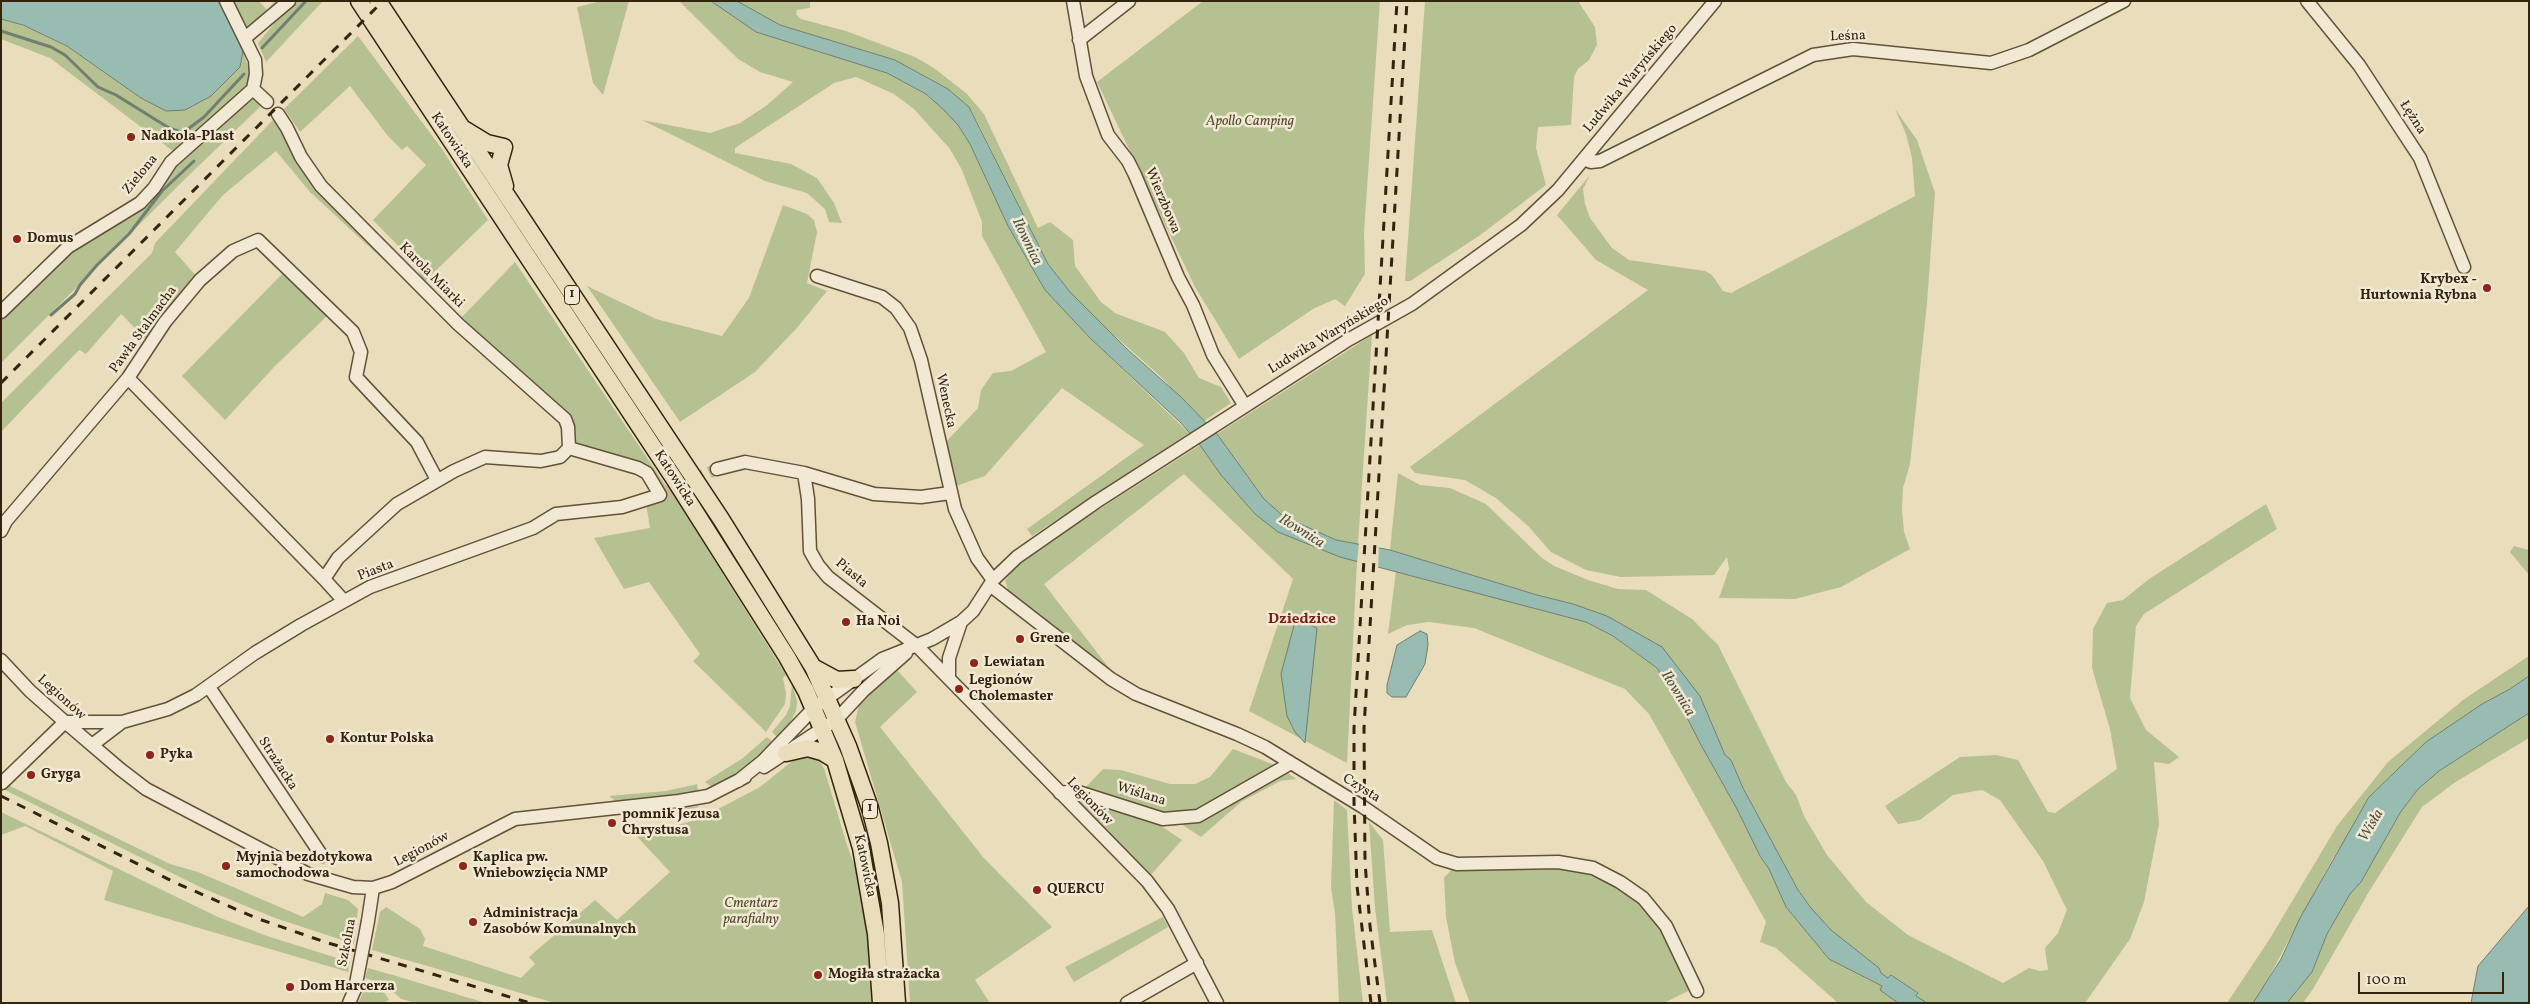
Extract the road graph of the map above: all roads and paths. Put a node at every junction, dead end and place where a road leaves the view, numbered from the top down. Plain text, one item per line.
1 (226, 1) edge
2 (289, 1) edge
3 (359, 1) edge
4 (378, 1) edge
5 (1073, 1) edge
6 (1128, 1) edge
7 (1715, 1) edge
8 (2124, 1) edge
9 (2307, 1) edge
10 (245, 38) junction
11 (1079, 40) junction
12 (253, 89) junction
13 (267, 102) dead end
14 (278, 114) dead end
15 (460, 127) junction
16 (1584, 159) junction
17 (511, 203) junction
18 (2464, 268) dead end
19 (817, 276) dead end
20 (1, 312) edge
21 (128, 378) junction
22 (1245, 406) junction
23 (569, 448) junction
24 (718, 469) tunnel mouth
25 (804, 473) junction
26 (437, 480) junction
27 (950, 493) junction
28 (1, 531) edge
29 (324, 579) junction
30 (992, 582) junction
31 (344, 601) junction
32 (962, 622) junction
33 (914, 647) junction
34 (1, 660) edge
35 (813, 666) junction
36 (949, 678) junction
37 (854, 679) junction
38 (209, 687) junction
39 (828, 698) junction
40 (814, 708) junction
41 (837, 719) junction
42 (65, 722) junction
43 (122, 722) junction
44 (94, 723) junction
45 (823, 729) junction
46 (80, 735) junction
47 (92, 745) junction
48 (786, 753) junction
49 (835, 760) junction
50 (1291, 763) junction
51 (738, 781) junction
52 (2, 782) dead end
53 (1060, 793) junction
54 (322, 856) dead end
55 (374, 888) junction
56 (1197, 963) junction
57 (1697, 991) dead end
58 (349, 1003) edge
59 (881, 1003) edge
60 (897, 1003) edge
61 (1127, 1003) edge
62 (1217, 1003) edge

1 - 10 street
2 - 10 street
3 - 40 main road, Katowicka / 1
4 - 15 main road, Katowicka / 1
5 - 11 street, Wierzbowa
6 - 11 street
7 - 16 street, Ludwika Waryńskiego
8 - 16 street, Leśna
9 - 18 street, Łężna
10 - 12 street
11 - 22 street, Wierzbowa
12 - 13 street
12 - 20 street, Zielona
14 - 23 street, Karola Miarki
15 - 17 main road, Katowicka / 1
15 - 17 main road
16 - 22 street, Ludwika Waryńskiego
17 - 35 main road, Katowicka / 1
19 - 27 street, Wenecka
21 - 26 street, Pawła Stalmacha
21 - 28 street, Pawła Stalmacha
21 - 29 street
22 - 30 street, Ludwika Waryńskiego
23 - 26 street
23 - 31 street, Piasta
24 - 25 street
25 - 27 street
25 - 33 street, Piasta
26 - 29 street
27 - 30 street, Wenecka
29 - 31 street
30 - 32 street, Ludwika Waryńskiego
30 - 50 street, Czysta
31 - 38 street, Piasta
32 - 33 street, Ludwika Waryńskiego
32 - 36 street
33 - 36 street, Legionów
33 - 37 street, Legionów
33 - 41 street, Legionów
34 - 42 street, Legionów
35 - 37 main road
35 - 39 main road, Katowicka / 1
36 - 53 street, Legionów
37 - 39 street, Legionów
38 - 43 street, Piasta
38 - 54 street, Strażacka
39 - 40 street, Legionów
39 - 41 main road, Katowicka / 1
40 - 45 main road, Katowicka / 1
40 - 51 street, Legionów
41 - 45 street, Legionów
41 - 60 main road, Katowicka / 1
42 - 44 street, Piasta
42 - 46 street, Legionów
42 - 52 street
43 - 44 street, Piasta
43 - 47 street, Piasta
44 - 46 street
45 - 48 street, Legionów
45 - 49 main road, Katowicka / 1
46 - 47 street, Legionów
47 - 55 street, Legionów
48 - 49 main road
48 - 51 street, Legionów
49 - 59 main road, Katowicka / 1
50 - 53 street, Wiślana
50 - 57 street, Czysta
51 - 55 street, Legionów
53 - 56 street, Legionów
55 - 58 street, Szkolna, bridge
56 - 61 street
56 - 62 street, Legionów

